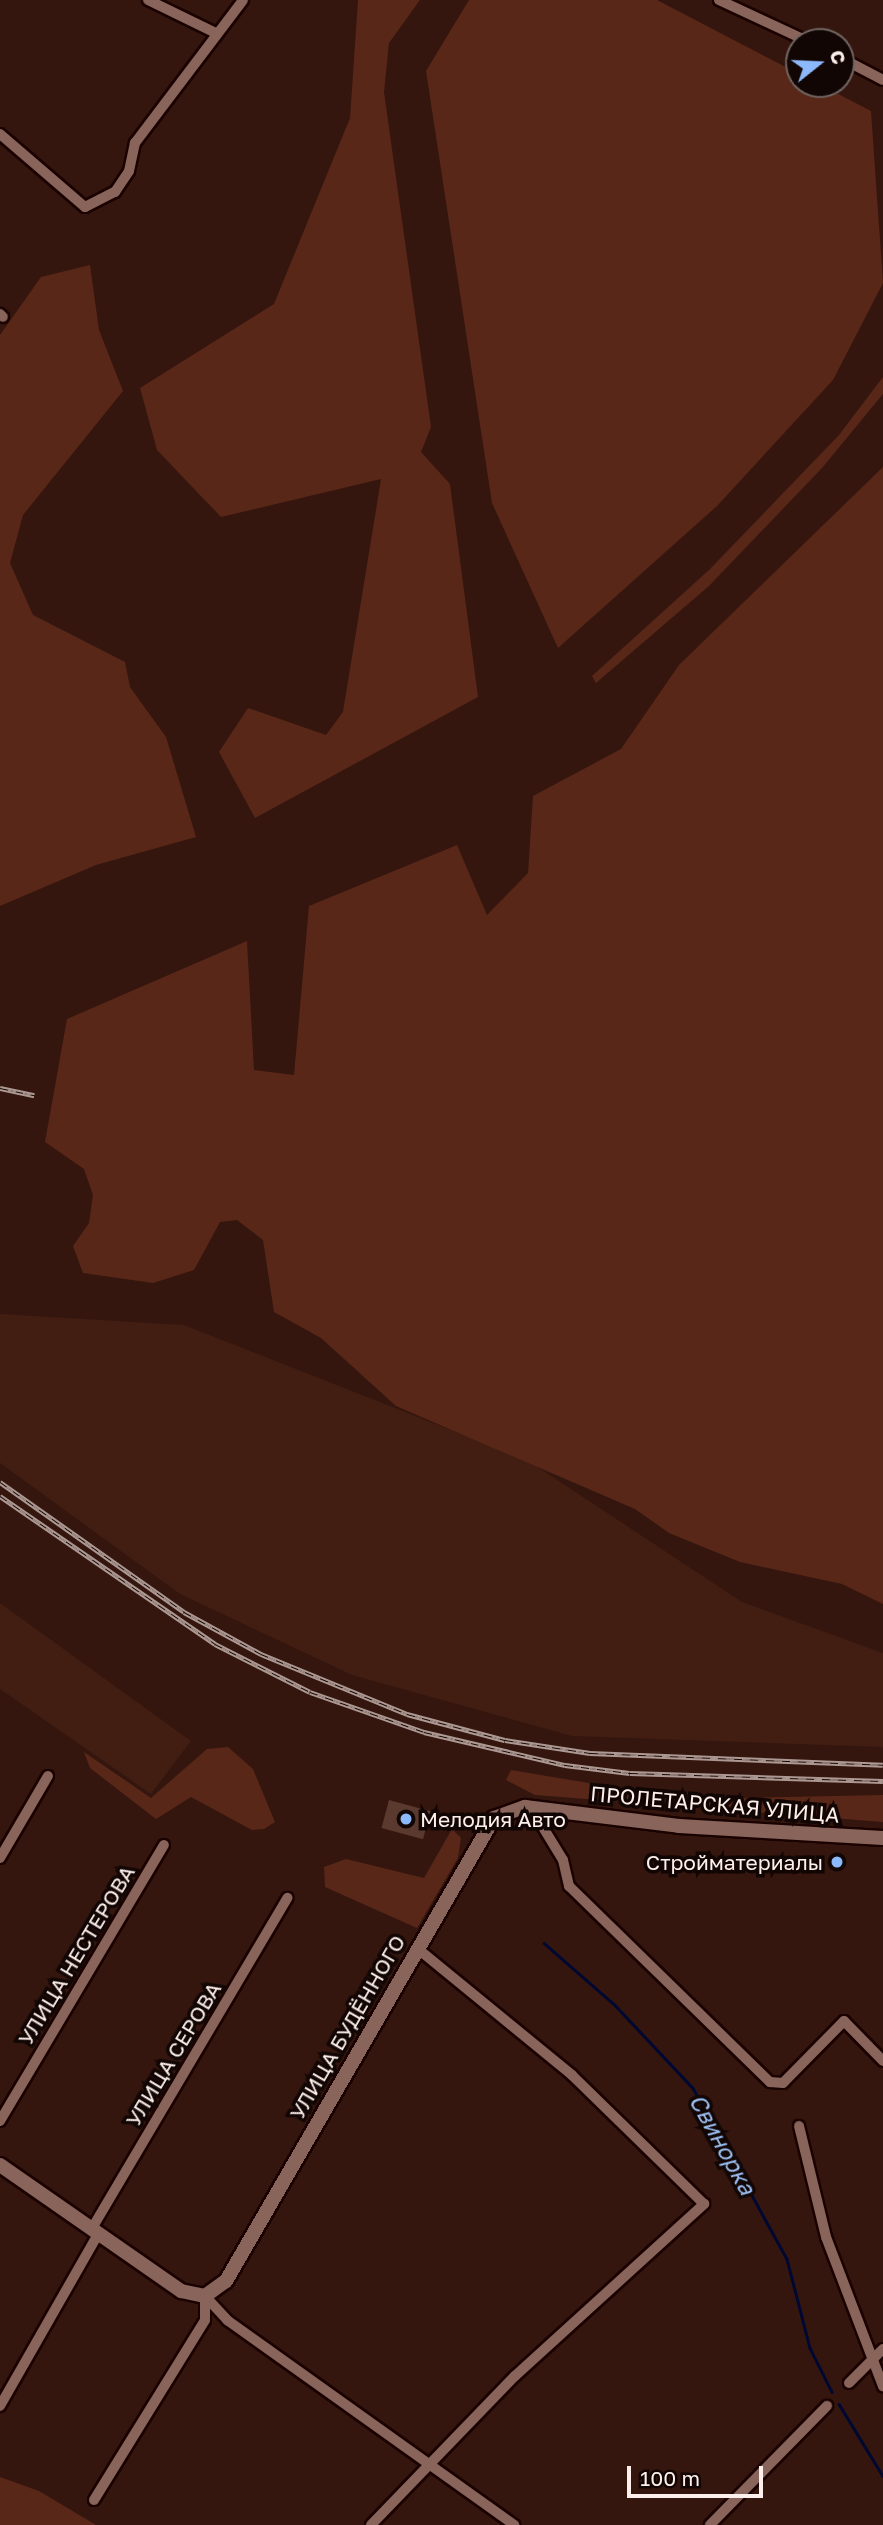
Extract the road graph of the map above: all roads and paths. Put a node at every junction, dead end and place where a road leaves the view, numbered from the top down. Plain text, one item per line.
1 (148, 0) edge
2 (243, 0) edge
3 (719, 0) edge
4 (785, 31) edge
5 (216, 33) junction
6 (855, 65) edge
7 (883, 80) edge
8 (0, 134) edge
9 (48, 1776) dead end
10 (543, 1809) junction
11 (883, 1838) edge
12 (164, 1845) dead end
13 (0, 1858) edge
14 (288, 1898) dead end
15 (416, 1948) junction
16 (883, 2061) edge
17 (0, 2121) edge
18 (799, 2126) dead end
19 (0, 2165) edge
20 (95, 2232) junction
21 (205, 2297) junction
22 (883, 2349) edge
23 (871, 2361) junction
24 (849, 2383) dead end
25 (883, 2386) edge
26 (0, 2406) edge
27 (827, 2406) dead end
28 (430, 2465) junction
29 (94, 2500) dead end
30 (371, 2525) edge
31 (514, 2525) edge
32 (710, 2525) edge

1 - 5 street
2 - 5 street
3 - 4 street
5 - 8 street
6 - 7 street
9 - 13 street
10 - 11 main road, ПРОЛЕТАРСКАЯ УЛИЦА
10 - 15 main road, УЛИЦА БУДЁННОГО
10 - 16 street
12 - 17 street, УЛИЦА НЕСТЕРОВА
14 - 20 street, УЛИЦА СЕРОВА
15 - 21 main road, УЛИЦА БУДЁННОГО
15 - 28 street
18 - 23 street
19 - 20 main road
20 - 21 main road
20 - 26 street, УЛИЦА СЕРОВА
21 - 28 street
21 - 29 street
22 - 23 street
23 - 24 street
23 - 25 street
27 - 32 street
28 - 30 street
28 - 31 street

